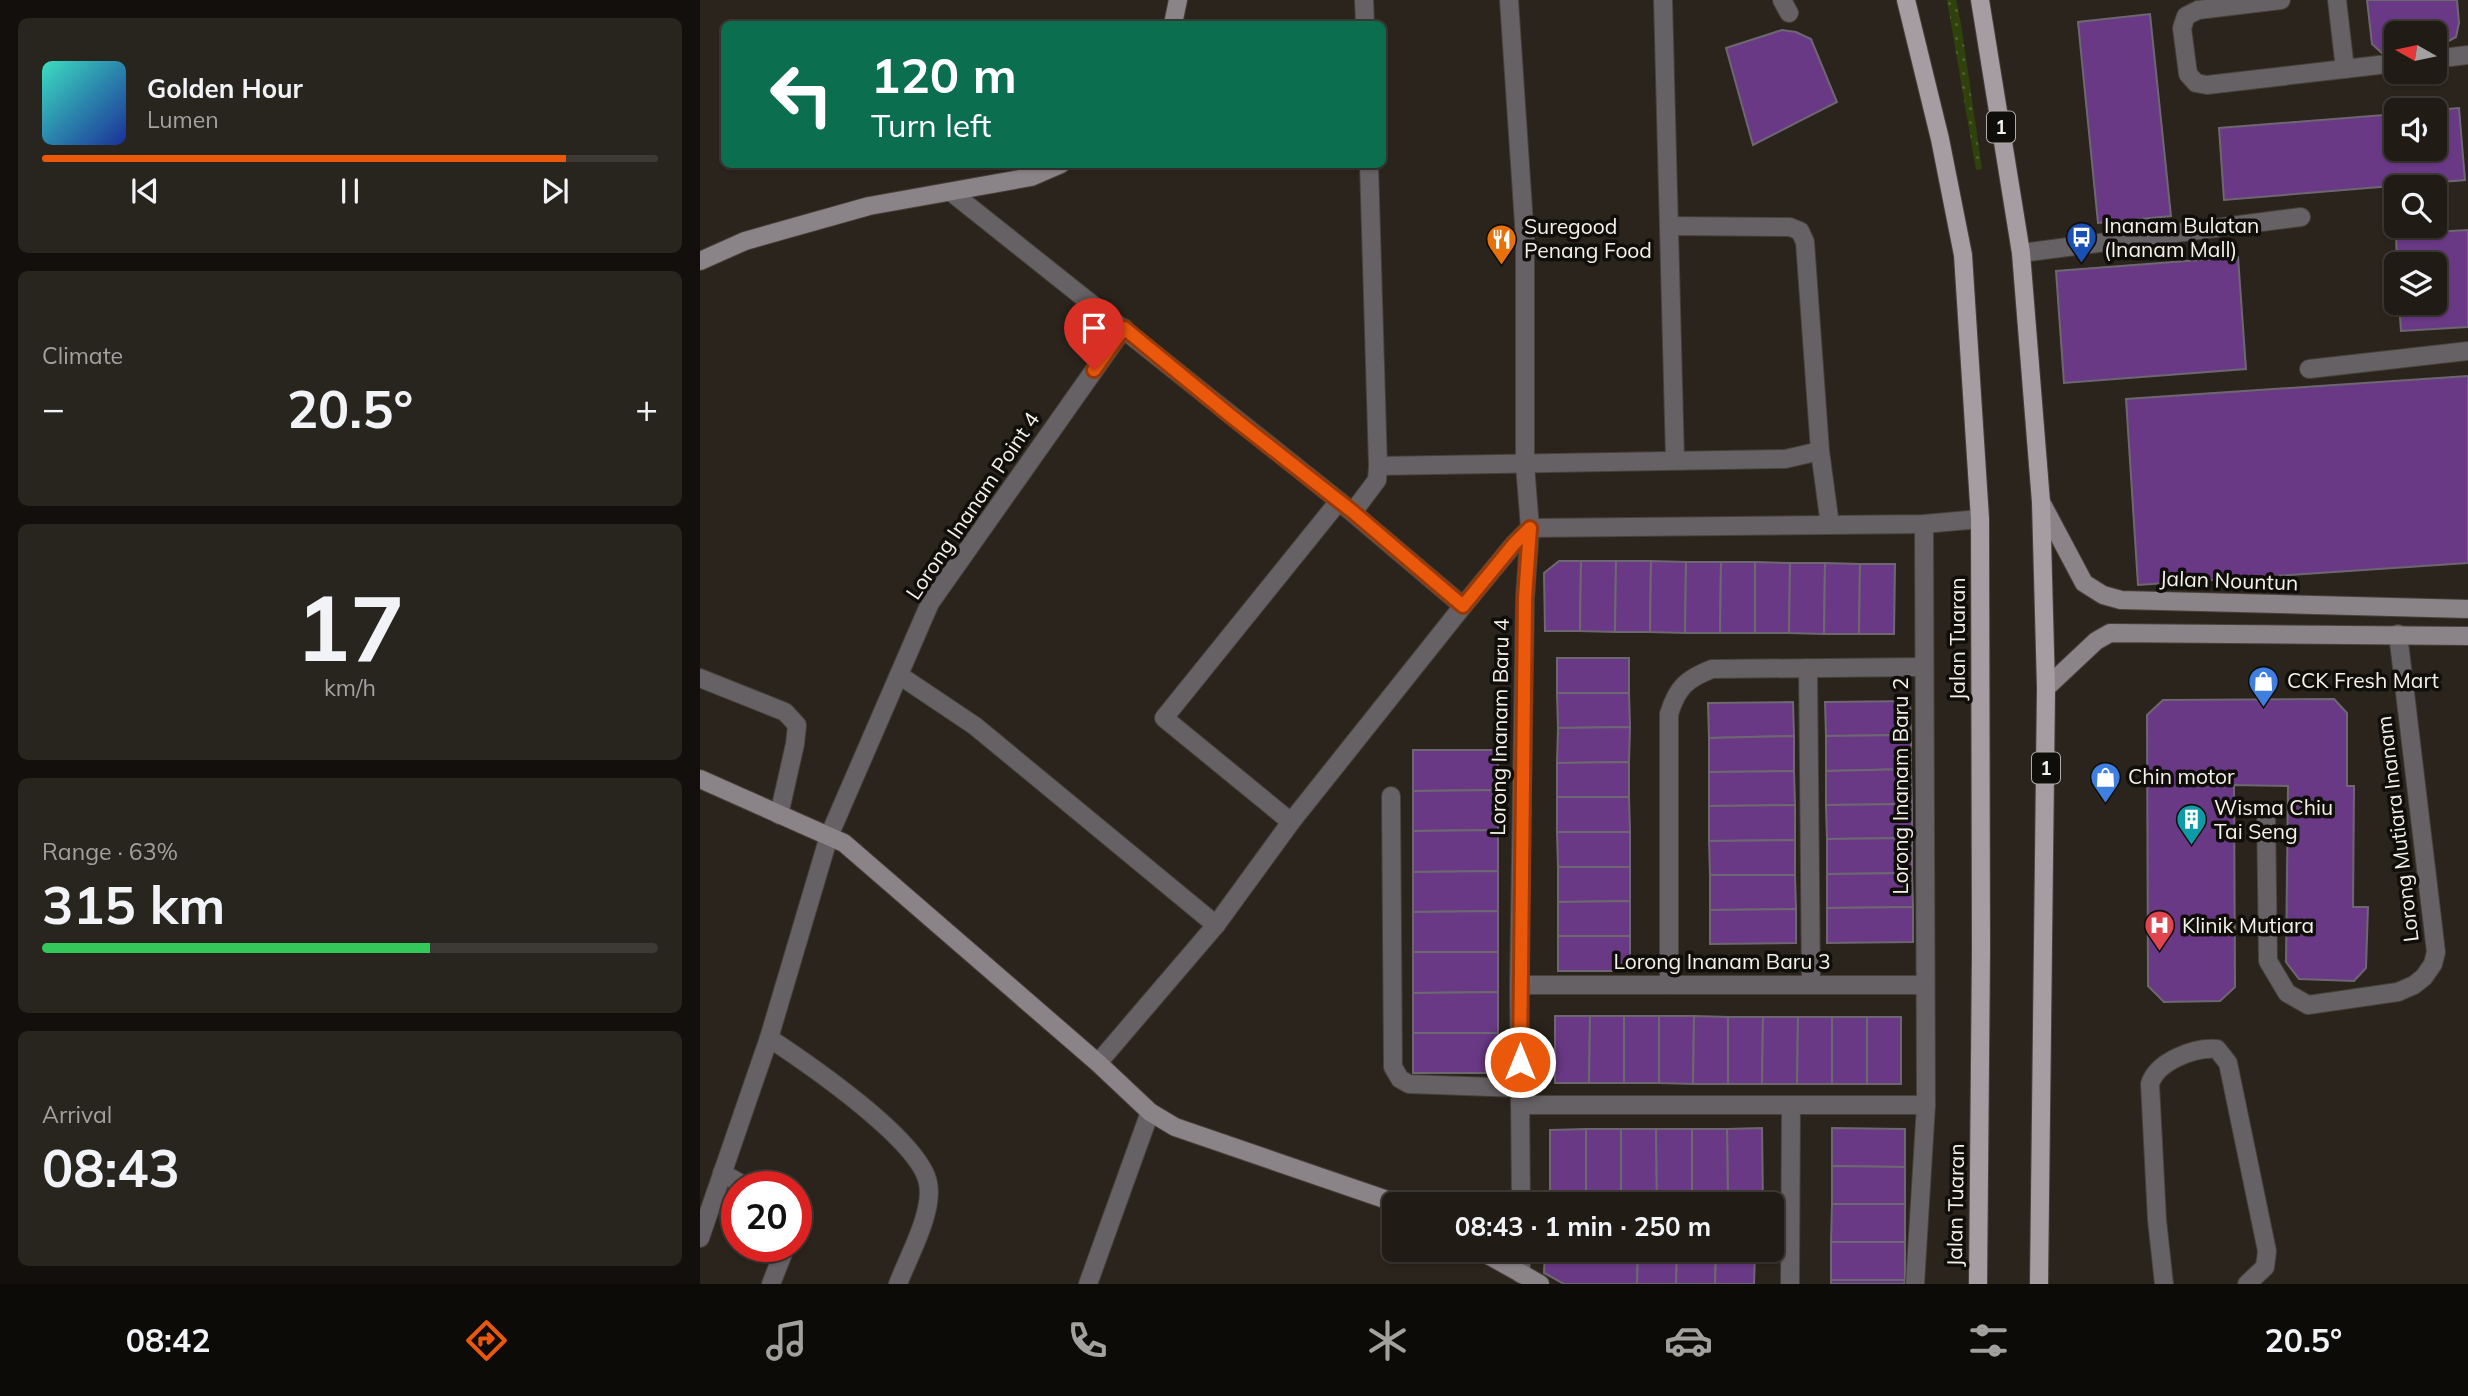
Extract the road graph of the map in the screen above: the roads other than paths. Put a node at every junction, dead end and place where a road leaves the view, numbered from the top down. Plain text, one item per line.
1 (1178, 0) edge
2 (1364, 0) edge
3 (1509, 0) edge
4 (1663, 0) edge
5 (1893, 0) edge
6 (1908, 0) edge
7 (1980, 0) edge
8 (2281, 0) edge
9 (2337, 0) edge
10 (1174, 21) edge
11 (1365, 21) edge
12 (1913, 27) junction
13 (2468, 55) edge
14 (2447, 57) edge
15 (2384, 64) edge
16 (2345, 69) junction
17 (1052, 168) edge
18 (1369, 168) edge
19 (951, 192) junction
20 (2301, 217) dead end
21 (1669, 226) junction
22 (2021, 253) junction
23 (700, 261) edge
24 (1124, 328) junction
25 (2468, 351) edge
26 (2309, 369) dead end
27 (1820, 451) junction
28 (1675, 459) junction
29 (1525, 465) junction
30 (1378, 466) junction
31 (2040, 502) junction
32 (1346, 506) junction
33 (1980, 519) junction
34 (1924, 524) junction
35 (1830, 525) junction
36 (1530, 528) junction
37 (2468, 600) edge
38 (1463, 606) junction
39 (2428, 608) junction
40 (2468, 609) edge
41 (2398, 634) junction
42 (2468, 636) edge
43 (1924, 667) junction
44 (1808, 668) junction
45 (899, 675) junction
46 (700, 678) edge
47 (2046, 688) junction
48 (700, 779) edge
49 (1391, 796) dead end
50 (2266, 811) dead end
51 (779, 816) junction
52 (1291, 822) junction
53 (829, 836) junction
54 (1216, 925) junction
55 (1519, 985) junction
56 (1669, 985) junction
57 (1811, 985) junction
58 (1925, 985) junction
59 (769, 1038) junction
60 (1098, 1063) junction
61 (1520, 1097) junction
62 (1791, 1105) junction
63 (1926, 1105) junction
64 (1150, 1112) junction
65 (723, 1171) edge
66 (721, 1176) edge
67 (1521, 1192) edge
68 (1382, 1198) edge
69 (1784, 1198) edge
70 (700, 1238) edge
71 (1784, 1239) edge
72 (780, 1262) edge
73 (1500, 1262) edge
74 (1521, 1262) edge
75 (1521, 1274) junction
76 (771, 1284) edge
77 (898, 1284) edge
78 (1088, 1284) edge
79 (1540, 1284) edge
80 (1790, 1284) edge
81 (1915, 1284) edge
82 (1978, 1284) edge
83 (2039, 1284) edge
84 (2164, 1284) edge
85 (2247, 1284) edge

1 - 10 street
2 - 11 street
3 - 29 street, Lorong Inanam Baru 4
4 - 21 street
5 - 12 main road
6 - 12 main road, Jalan Tuaran
7 - 22 main road, 1
8 - 16 street
9 - 16 street
12 - 33 main road, Jalan Tuaran
13 - 14 street
15 - 16 street
17 - 19 street
18 - 30 street
19 - 23 street
19 - 24 street
20 - 22 street
21 - 27 street
21 - 28 street
22 - 31 main road, 1
24 - 32 street
24 - 45 street, Lorong Inanam Point 4
25 - 26 street
27 - 28 street
27 - 35 street
28 - 29 street
29 - 30 street
29 - 36 street, Lorong Inanam Baru 4
30 - 32 street
31 - 39 street, Jalan Nountun
31 - 47 main road, 1
32 - 38 street
32 - 52 street
33 - 34 street
33 - 82 main road, Jalan Tuaran
34 - 35 street
34 - 43 street
35 - 36 street
36 - 38 street
36 - 55 street, Lorong Inanam Baru 4
37 - 39 street
38 - 52 street
39 - 40 street, Jalan Nountun
41 - 42 street
41 - 47 street
41 - 50 street, Lorong Mutiara Inanam
43 - 44 street, Lorong Inanam Baru 2
43 - 58 street, Lorong Inanam Baru 2
44 - 56 street, Lorong Inanam Baru 2
44 - 57 street
45 - 53 street, Lorong Inanam Point 4
45 - 54 street
46 - 51 street
47 - 83 main road, 1
48 - 51 street
49 - 61 street
51 - 53 street
52 - 54 street
53 - 59 street, Lorong Inanam Point 4
53 - 60 street
54 - 60 street
55 - 56 street, Lorong Inanam Baru 3
55 - 61 street, Lorong Inanam Baru 4
56 - 57 street, Lorong Inanam Baru 3
57 - 58 street, Lorong Inanam Baru 3
58 - 63 street, Lorong Inanam Baru 2
59 - 65 street, Lorong Inanam Point 4
59 - 77 street
60 - 64 street
61 - 62 street
61 - 67 street, Lorong Inanam Baru 4
62 - 63 street
62 - 69 street
63 - 81 street, Lorong Inanam Baru 2
64 - 68 street
64 - 78 street
66 - 70 street, Lorong Inanam Point 4
71 - 80 street
72 - 76 street
73 - 75 street
74 - 75 street
75 - 79 street
84 - 85 street

